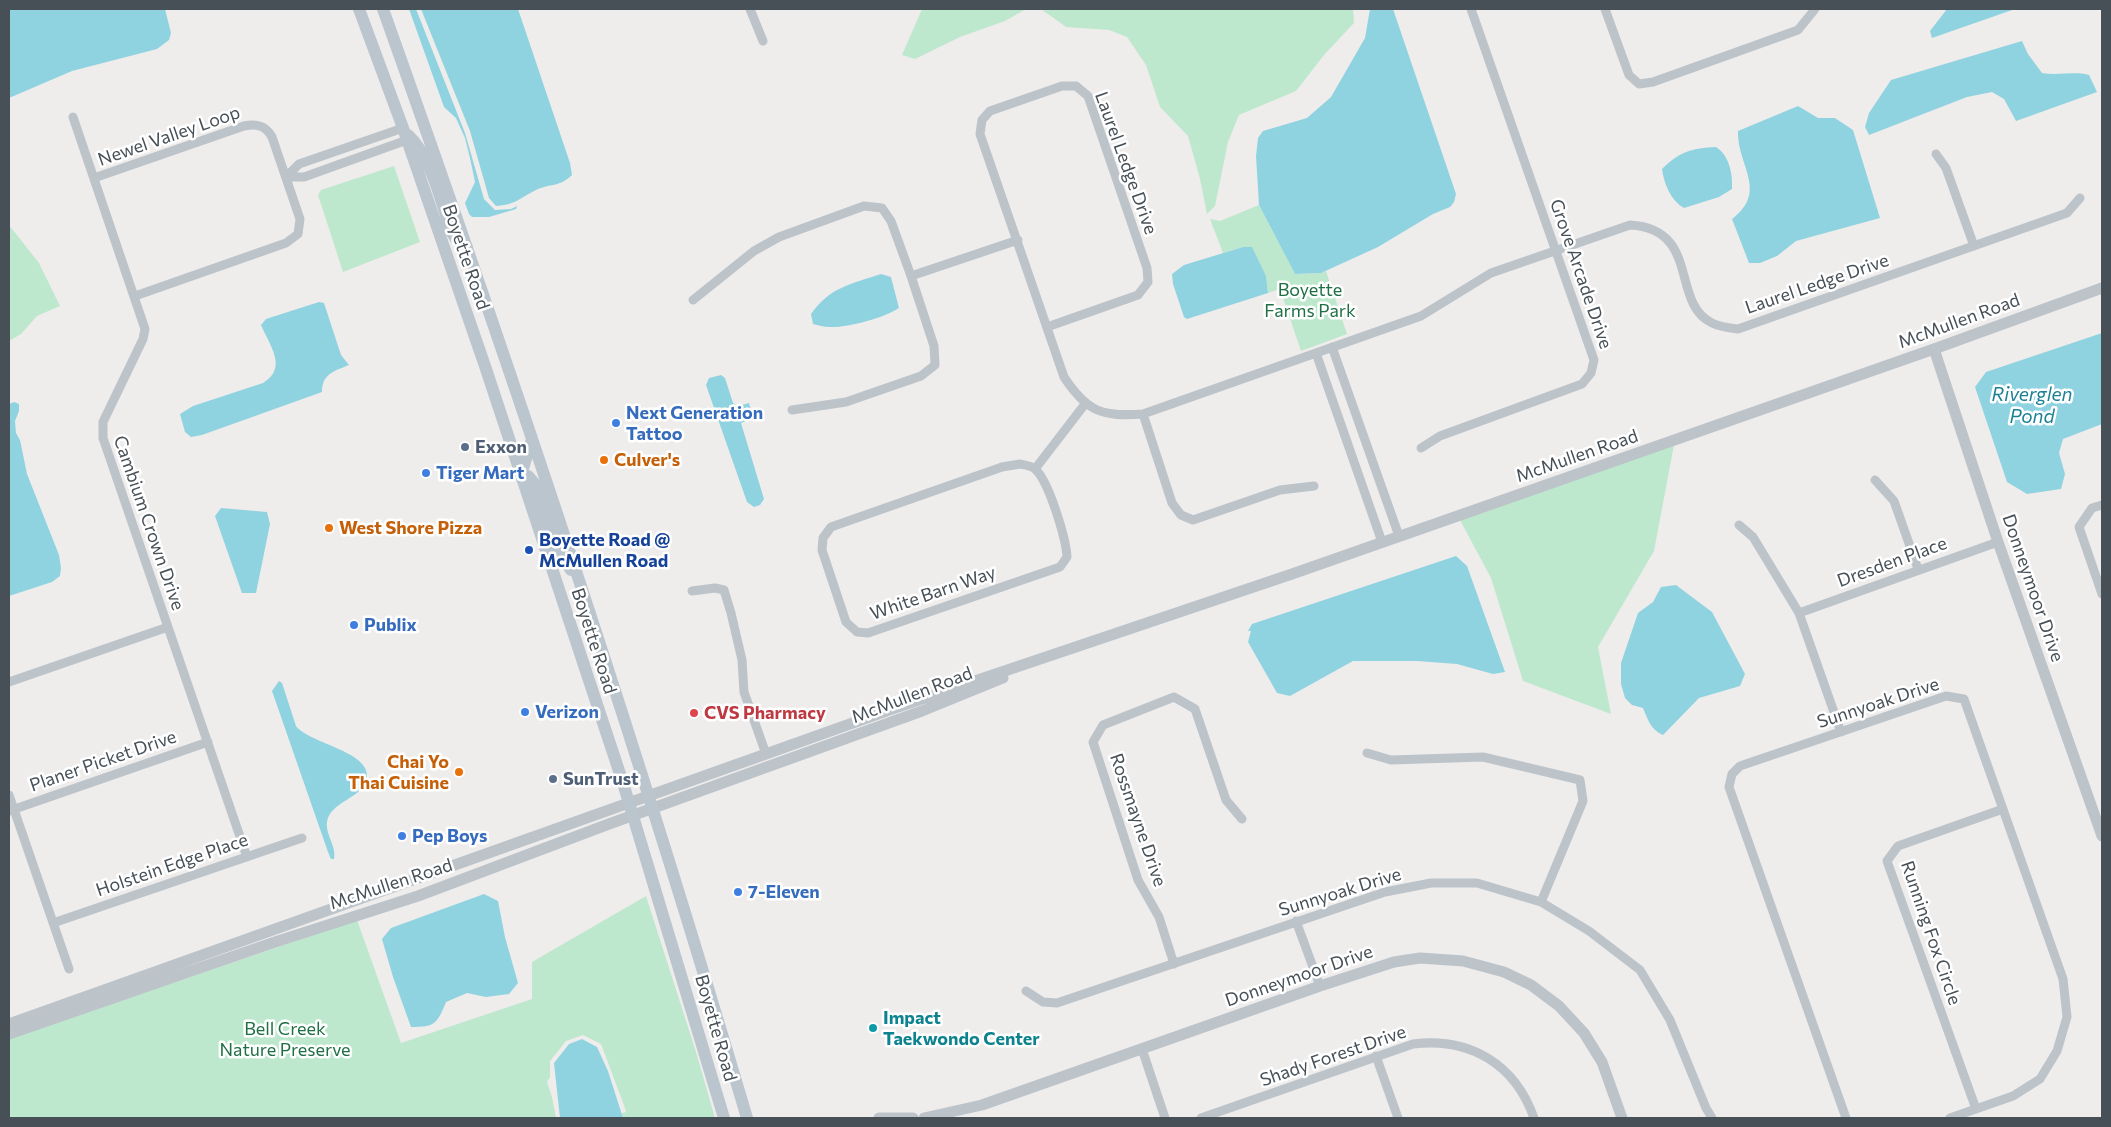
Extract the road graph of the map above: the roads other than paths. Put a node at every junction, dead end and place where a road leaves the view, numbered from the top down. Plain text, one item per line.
1 (360, 9) edge
2 (383, 9) edge
3 (750, 9) edge
4 (1471, 9) edge
5 (1605, 9) edge
6 (1815, 9) edge
7 (763, 41) dead end
8 (73, 117) dead end
9 (405, 133) junction
10 (1936, 154) dead end
11 (286, 177) junction
12 (94, 178) junction
13 (2080, 198) dead end
14 (1018, 240) junction
15 (1974, 246) junction
16 (467, 247) junction
17 (1555, 250) junction
18 (911, 276) junction
19 (2102, 288) edge
20 (135, 296) junction
21 (693, 300) dead end
22 (1047, 327) junction
23 (1332, 347) junction
24 (1934, 350) junction
25 (1316, 353) junction
26 (1085, 404) junction
27 (792, 410) dead end
28 (1143, 414) junction
29 (532, 439) junction
30 (1420, 448) dead end
31 (1035, 469) junction
32 (520, 475) junction
33 (1875, 480) dead end
34 (1314, 486) dead end
35 (2102, 505) edge
36 (1739, 525) dead end
37 (1399, 536) junction
38 (1382, 542) junction
39 (1998, 542) junction
40 (1918, 569) junction
41 (578, 578) junction
42 (692, 591) dead end
43 (2102, 594) edge
44 (1799, 613) junction
45 (168, 627) junction
46 (9, 682) edge
47 (968, 688) junction
48 (1841, 732) junction
49 (208, 742) junction
50 (1366, 753) dead end
51 (766, 754) junction
52 (9, 795) edge
53 (650, 796) junction
54 (629, 802) junction
55 (654, 808) junction
56 (2003, 809) junction
57 (11, 810) edge
58 (634, 816) junction
59 (1242, 819) dead end
60 (2102, 833) edge
61 (302, 838) dead end
62 (247, 856) junction
63 (1541, 902) junction
64 (1296, 921) junction
65 (53, 923) junction
66 (1174, 964) junction
67 (69, 969) dead end
68 (1320, 986) junction
69 (1026, 991) dead end
70 (9, 1017) edge
71 (22, 1020) junction
72 (9, 1024) edge
73 (9, 1034) edge
74 (1142, 1049) junction
75 (1376, 1056) junction
76 (1976, 1110) junction
77 (724, 1118) edge
78 (747, 1118) edge
79 (879, 1118) edge
80 (912, 1118) edge
81 (924, 1118) edge
82 (1165, 1118) edge
83 (1201, 1118) edge
84 (1398, 1118) edge
85 (1534, 1118) edge
86 (1622, 1118) edge
87 (1712, 1118) edge
88 (1846, 1118) edge
89 (1950, 1118) edge

1 - 9 main road, Boyette Road
2 - 16 main road, Boyette Road
3 - 7 street
4 - 17 street, Grove Arcade Drive
5 - 6 street
8 - 12 street, Cambium Crown Drive
9 - 11 street
9 - 11 street
9 - 16 main road
9 - 32 main road, Boyette Road
10 - 15 street
11 - 12 street, Newel Valley Loop
11 - 20 street, Newel Valley Loop
12 - 20 street, Cambium Crown Drive
13 - 15 street, Laurel Ledge Drive
14 - 18 street
14 - 22 street, Laurel Ledge Drive
14 - 22 street, Laurel Ledge Drive
15 - 17 street, Laurel Ledge Drive
16 - 29 main road, Boyette Road
17 - 23 street, Laurel Ledge Drive
17 - 30 street, Grove Arcade Drive
18 - 21 street
18 - 27 street
19 - 24 street, McMullen Road
20 - 45 street, Cambium Crown Drive
22 - 26 street, Laurel Ledge Drive
23 - 25 street, Laurel Ledge Drive
23 - 37 street
24 - 37 street, McMullen Road
24 - 39 street, Donneymoor Drive
25 - 28 street, Laurel Ledge Drive
25 - 38 street
26 - 28 street, Laurel Ledge Drive
26 - 31 street
28 - 34 street
29 - 32 main road
29 - 41 main road, Boyette Road
31 - 31 street, White Barn Way
32 - 41 main road
32 - 54 main road, Boyette Road
33 - 40 street
35 - 43 street
36 - 44 street
37 - 38 street, McMullen Road
38 - 47 street, McMullen Road
39 - 40 street, Dresden Place
39 - 60 street, Donneymoor Drive
40 - 44 street, Dresden Place
41 - 53 main road, Boyette Road
42 - 51 street
44 - 48 street
45 - 46 street
45 - 49 street, Cambium Crown Drive
47 - 51 street, McMullen Road
47 - 55 street, McMullen Road
48 - 56 street, Sunnyoak Drive
48 - 88 street, Sunnyoak Drive
49 - 57 street, Planer Picket Drive
49 - 62 street, Cambium Crown Drive
50 - 63 street
51 - 53 street, McMullen Road
52 - 57 street
53 - 54 street, McMullen Road
53 - 55 main road, Boyette Road
54 - 58 main road, Boyette Road
54 - 71 street, McMullen Road
55 - 58 street, McMullen Road
55 - 78 main road, Boyette Road
56 - 76 street, Sunnyoak Drive
56 - 76 street, Running Fox Circle
57 - 65 street
58 - 73 street, McMullen Road
58 - 77 main road, Boyette Road
59 - 66 street, Rossmayne Drive
61 - 62 street, Holstein Edge Place
62 - 65 street, Holstein Edge Place
63 - 64 street, Sunnyoak Drive
63 - 87 street, Sunnyoak Drive
64 - 66 street, Sunnyoak Drive
64 - 68 street
65 - 67 street
66 - 69 street, Sunnyoak Drive
68 - 74 street, Donneymoor Drive
68 - 86 street, Donneymoor Drive
70 - 71 street
71 - 72 street, McMullen Road
74 - 81 street, Donneymoor Drive
74 - 82 street
75 - 83 street, Shady Forest Drive
75 - 84 street
75 - 85 street, Shady Forest Drive
76 - 89 street, Sunnyoak Drive
79 - 80 street

